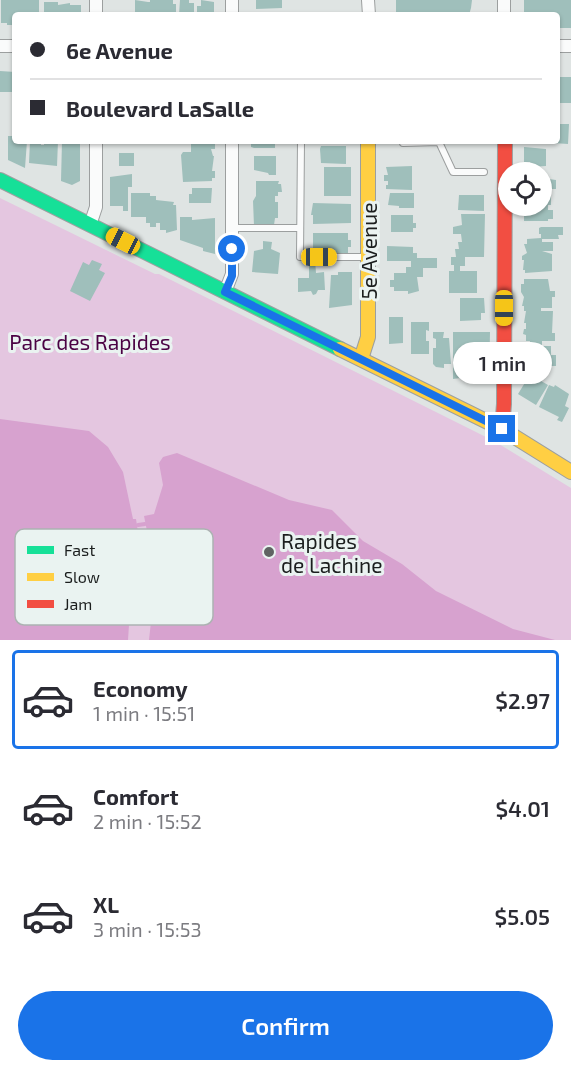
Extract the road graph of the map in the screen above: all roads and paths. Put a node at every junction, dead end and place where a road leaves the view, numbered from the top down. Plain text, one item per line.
1 (96, 144) edge
2 (232, 144) edge
3 (301, 144) edge
4 (368, 144) edge
5 (441, 144) edge
6 (504, 144) edge
7 (484, 172) dead end
8 (0, 180) edge
9 (90, 225) junction
10 (232, 228) junction
11 (300, 228) junction
12 (368, 257) junction
13 (225, 292) junction
14 (361, 359) junction
15 (502, 429) junction
16 (571, 472) edge

1 - 9 street
2 - 10 street
3 - 11 lane
4 - 12 main road, 5e Avenue
5 - 7 lane
6 - 15 main road
8 - 9 main road
9 - 13 main road
10 - 11 lane
10 - 13 street
11 - 12 lane
12 - 14 main road, 5e Avenue
13 - 14 main road
14 - 15 main road
15 - 16 main road

